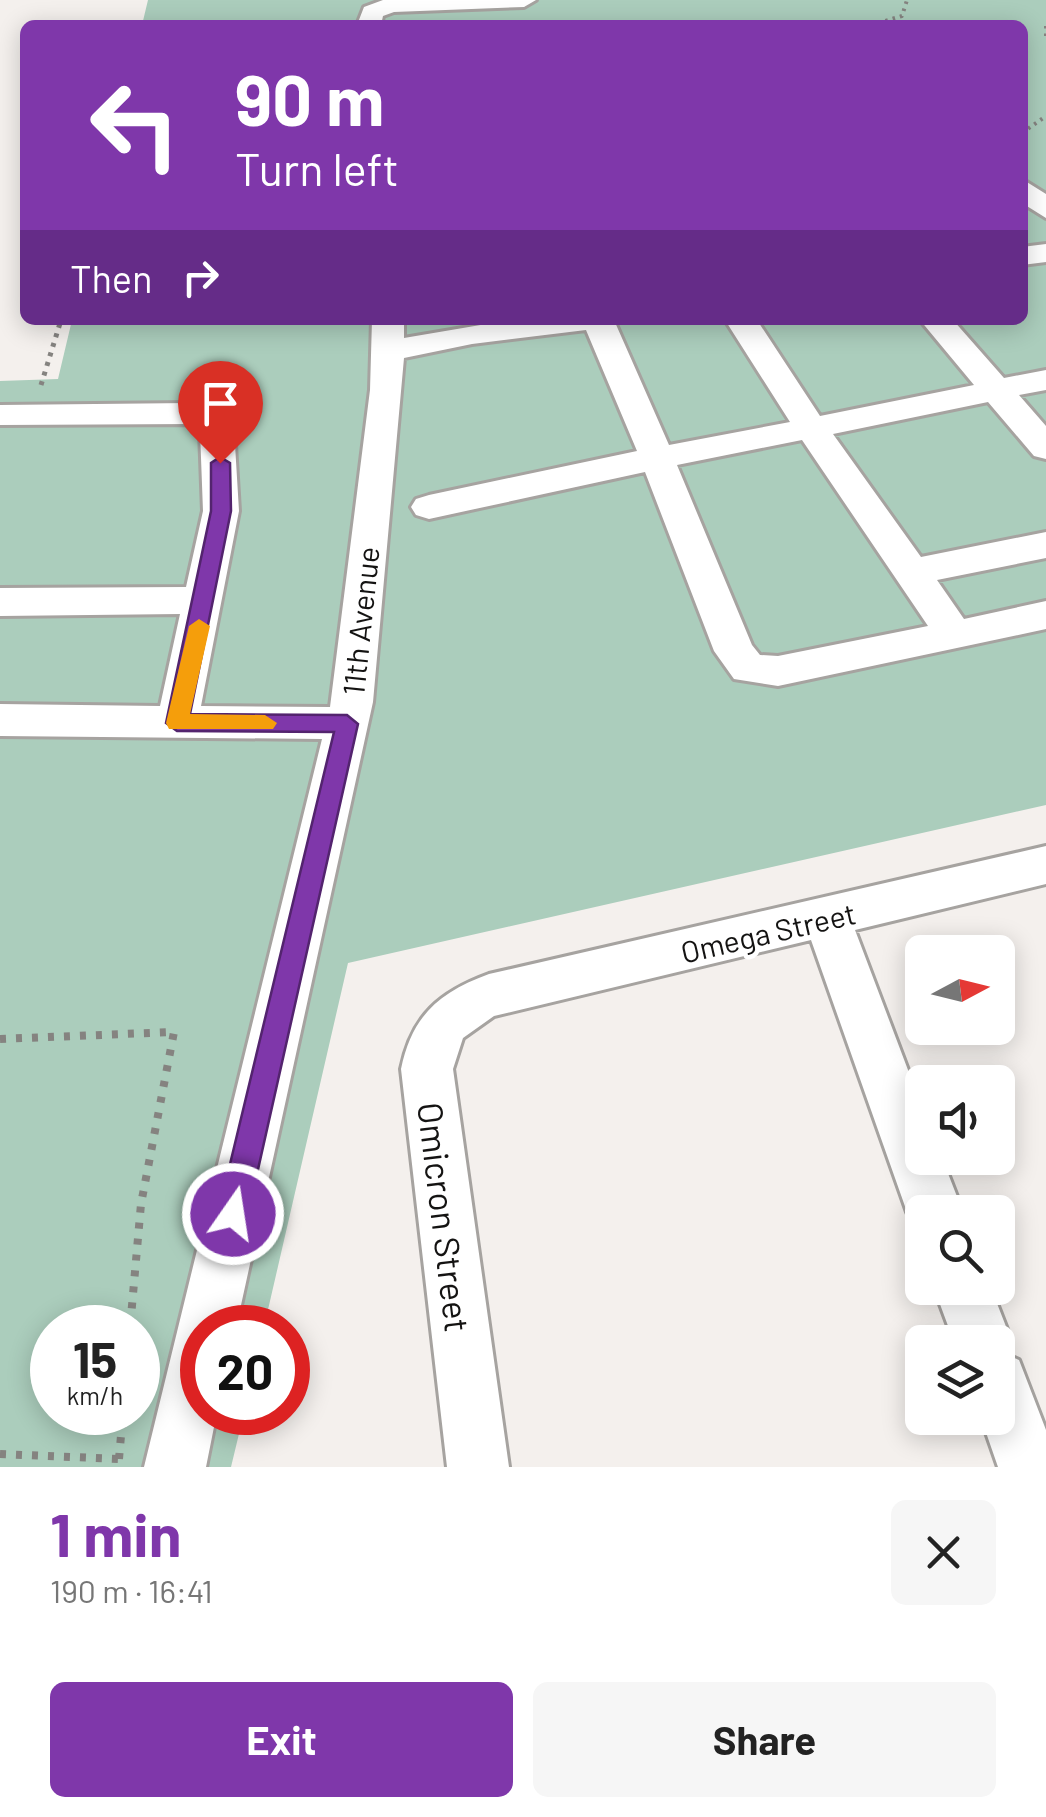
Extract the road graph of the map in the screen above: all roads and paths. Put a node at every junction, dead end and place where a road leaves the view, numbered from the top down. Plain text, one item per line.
1 (524, 0) edge
2 (907, 0) edge
3 (370, 20) edge
4 (888, 20) edge
5 (1046, 26) edge
6 (1046, 41) edge
7 (59, 325) edge
8 (552, 325) edge
9 (598, 325) edge
10 (744, 325) edge
11 (940, 325) edge
12 (388, 336) edge
13 (1046, 380) edge
14 (996, 390) junction
15 (16, 415) edge
16 (810, 428) junction
17 (1046, 448) edge
18 (657, 458) junction
19 (429, 507) dead end
20 (1046, 545) edge
21 (912, 572) junction
22 (206, 600) junction
23 (0, 602) edge
24 (1046, 615) edge
25 (954, 635) junction
26 (0, 720) edge
27 (177, 723) junction
28 (347, 724) junction
29 (1046, 865) edge
30 (827, 918) junction
31 (488, 996) joint
32 (0, 1039) edge
33 (929, 1195) edge
34 (132, 1305) edge
35 (212, 1305) edge
36 (180, 1387) edge
37 (1015, 1428) edge
38 (129, 1435) edge
39 (0, 1454) edge
40 (137, 1464) edge
41 (478, 1467) edge
42 (1029, 1467) edge

1 - 3 street
2 - 4 path
5 - 6 path
7 - 15 path
8 - 12 street
9 - 18 street
10 - 16 street
11 - 14 street
12 - 28 street, 11th Avenue
13 - 14 street
14 - 16 street
14 - 17 street
15 - 22 street
16 - 18 street
16 - 21 street
18 - 19 street
18 - 25 street
20 - 21 street
21 - 25 street
22 - 23 street
22 - 27 street
24 - 25 street
26 - 27 street
27 - 28 street
28 - 35 street, 11th Avenue
29 - 30 street, Omega Street
30 - 31 street, Omega Street
30 - 33 street
31 - 41 street, Omicron Street
32 - 34 path
36 - 40 street
37 - 42 street
38 - 40 path
39 - 40 path

